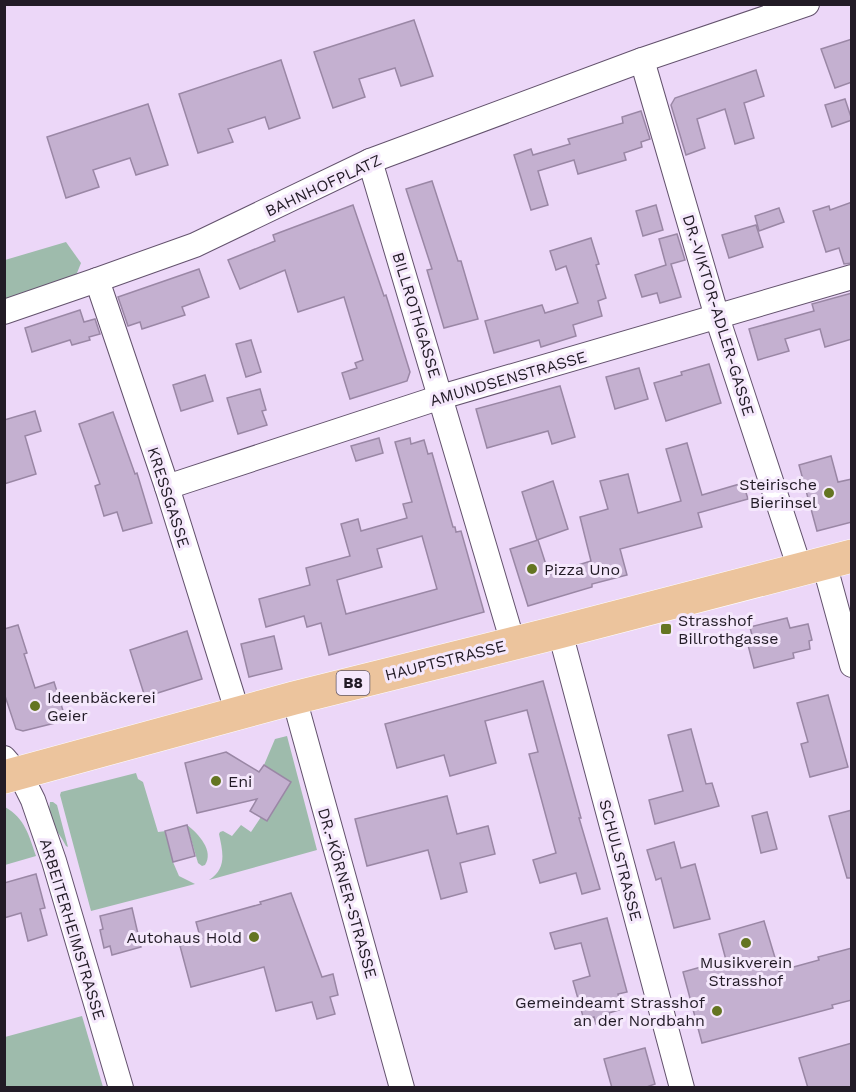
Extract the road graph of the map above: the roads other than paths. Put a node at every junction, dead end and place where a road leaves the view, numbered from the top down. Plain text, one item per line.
1 (807, 4) edge
2 (642, 60) junction
3 (370, 161) junction
4 (852, 277) edge
5 (98, 280) junction
6 (4, 312) edge
7 (717, 316) junction
8 (441, 397) junction
9 (167, 487) junction
10 (825, 563) edge
11 (560, 632) junction
12 (513, 643) junction
13 (852, 664) edge
14 (294, 698) junction
15 (238, 714) junction
16 (9, 769) edge
17 (121, 1088) edge
18 (402, 1088) edge
19 (682, 1088) edge

1 - 2 street, BAHNHOFPLATZ
2 - 3 street, BAHNHOFPLATZ
2 - 7 street, DR.-VIKTOR-ADLER-GASSE
3 - 5 street, BAHNHOFPLATZ
3 - 8 street, BILLROTHGASSE
4 - 7 street, AMUNDSENSTRASSE
5 - 6 street, BAHNHOFPLATZ
5 - 9 street, KRESSGASSE
7 - 8 street, AMUNDSENSTRASSE
7 - 10 street, DR.-VIKTOR-ADLER-GASSE
8 - 9 street, AMUNDSENSTRASSE
8 - 12 street, BILLROTHGASSE
9 - 15 street, KRESSGASSE
10 - 11 main road, HAUPTSTRASSE / B8
10 - 13 street, DR.-VIKTOR-ADLER-GASSE
11 - 12 main road, HAUPTSTRASSE / B8
11 - 19 street, SCHULSTRASSE
12 - 14 main road, HAUPTSTRASSE / B8
14 - 15 main road, HAUPTSTRASSE / B8
14 - 18 street, DR.-KÖRNER-STRASSE
15 - 16 main road, HAUPTSTRASSE / B8
16 - 17 street, ARBEITERHEIMSTRASSE

